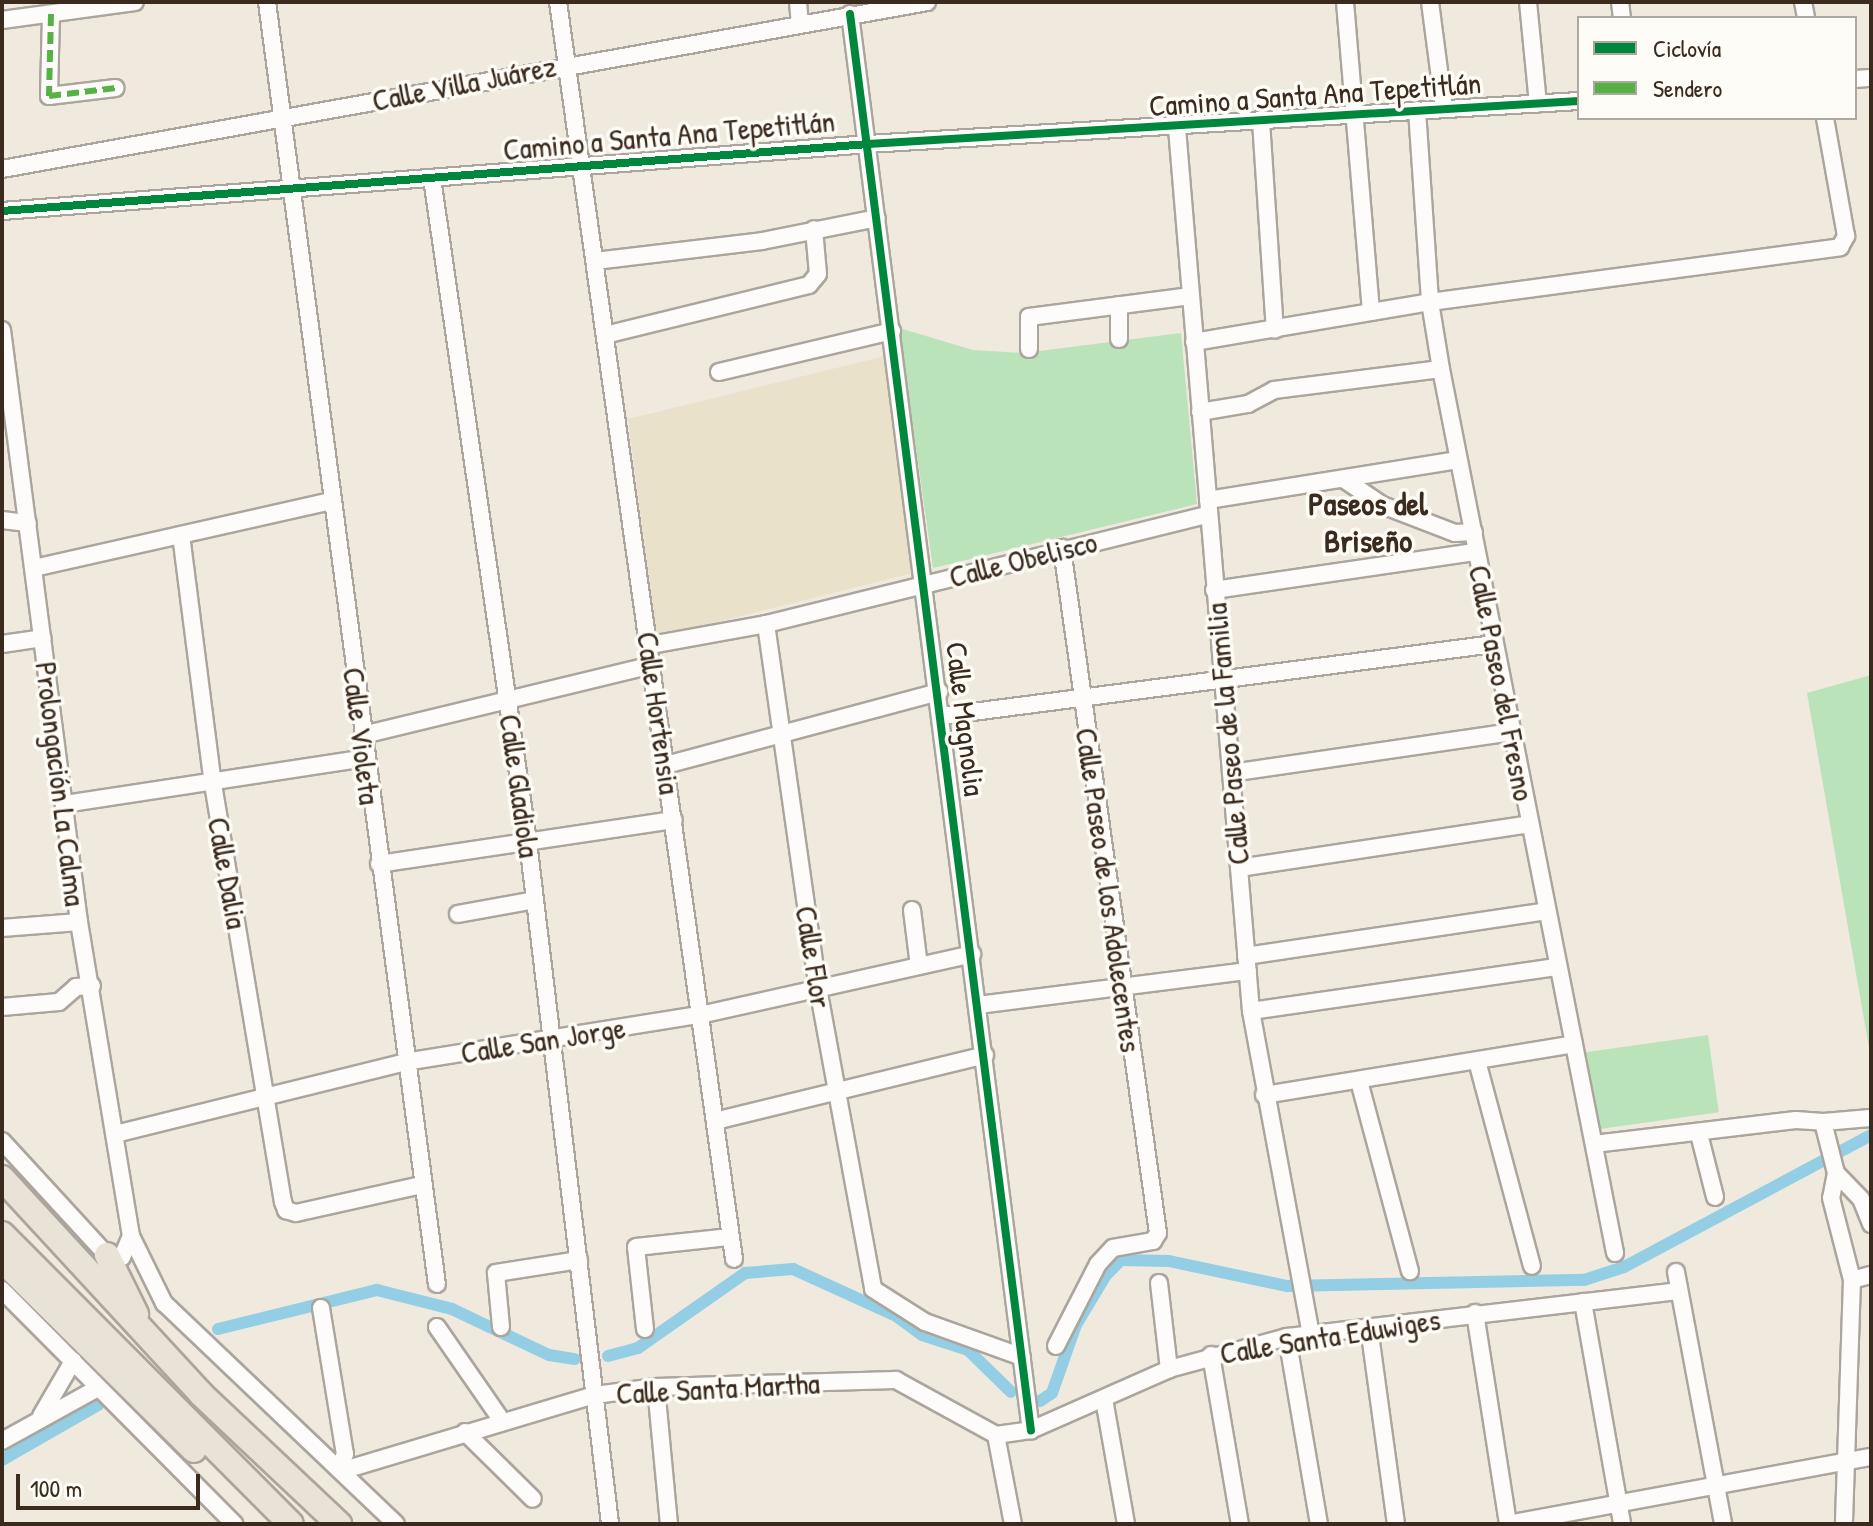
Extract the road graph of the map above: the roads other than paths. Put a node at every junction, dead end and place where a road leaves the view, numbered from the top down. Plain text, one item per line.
1 (135, 2) edge
2 (267, 2) edge
3 (558, 2) edge
4 (798, 2) edge
5 (927, 2) edge
6 (1345, 2) edge
7 (1430, 2) edge
8 (1528, 2) edge
9 (77, 7) edge
10 (51, 14) junction
11 (850, 14) junction
12 (2, 20) edge
13 (800, 23) junction
14 (567, 64) junction
15 (116, 88) dead end
16 (1577, 101) edge
17 (1538, 104) junction
18 (1444, 108) junction
19 (1417, 110) junction
20 (1357, 114) junction
21 (281, 117) junction
22 (1825, 120) edge
23 (1261, 121) junction
24 (1177, 128) junction
25 (868, 144) junction
26 (582, 167) junction
27 (2, 169) edge
28 (432, 178) junction
29 (290, 188) junction
30 (2, 211) edge
31 (877, 218) junction
32 (814, 229) junction
33 (595, 261) junction
34 (1191, 296) junction
35 (1430, 302) junction
36 (1119, 305) junction
37 (1371, 312) junction
38 (2, 330) edge
39 (1275, 330) junction
40 (892, 331) junction
41 (605, 335) junction
42 (1119, 339) dead end
43 (1194, 342) junction
44 (1029, 349) dead end
45 (1441, 369) junction
46 (719, 372) dead end
47 (1200, 412) junction
48 (1458, 460) junction
49 (1345, 480) junction
50 (331, 501) junction
51 (1208, 507) junction
52 (2, 520) edge
53 (28, 523) junction
54 (1474, 532) junction
55 (181, 535) junction
56 (1062, 548) junction
57 (1476, 552) junction
58 (34, 568) junction
59 (925, 583) junction
60 (1214, 590) junction
61 (766, 624) junction
62 (43, 638) junction
63 (2, 644) edge
64 (1494, 644) junction
65 (651, 645) junction
66 (652, 665) junction
67 (1223, 682) junction
68 (939, 692) junction
69 (1082, 696) junction
70 (508, 697) junction
71 (942, 716) junction
72 (1511, 732) junction
73 (780, 734) junction
74 (363, 735) junction
75 (365, 758) junction
76 (666, 765) junction
77 (1231, 773) junction
78 (212, 778) junction
79 (65, 804) junction
80 (674, 820) junction
81 (1530, 824) junction
82 (528, 842) junction
83 (379, 864) junction
84 (1239, 868) junction
85 (535, 900) junction
86 (912, 910) dead end
87 (1547, 911) junction
88 (458, 914) dead end
89 (79, 922) junction
90 (2, 928) edge
91 (972, 954) junction
92 (1247, 964) junction
93 (919, 966) junction
94 (1558, 967) junction
95 (92, 986) junction
96 (1122, 987) junction
97 (818, 988) junction
98 (978, 1005) junction
99 (2, 1007) edge
100 (1251, 1011) junction
101 (700, 1015) junction
102 (552, 1039) junction
103 (1574, 1044) junction
104 (985, 1055) junction
105 (1477, 1061) junction
106 (405, 1062) junction
107 (1359, 1081) junction
108 (835, 1089) junction
109 (1264, 1095) junction
110 (266, 1096) junction
111 (1871, 1118) edge
112 (715, 1121) junction
113 (1823, 1122) junction
114 (115, 1134) junction
115 (1699, 1134) junction
116 (2, 1141) edge
117 (1594, 1144) junction
118 (1835, 1167) junction
119 (2, 1178) edge
120 (421, 1185) junction
121 (1855, 1190) junction
122 (1715, 1197) dead end
123 (1831, 1198) junction
124 (1871, 1224) edge
125 (2, 1234) edge
126 (131, 1236) junction
127 (730, 1237) junction
128 (1615, 1253) dead end
129 (112, 1257) junction
130 (734, 1259) dead end
131 (2, 1260) edge
132 (579, 1260) junction
133 (1532, 1266) dead end
134 (1410, 1271) dead end
135 (1676, 1272) dead end
136 (1871, 1275) edge
137 (1852, 1280) junction
138 (1159, 1283) dead end
139 (437, 1284) dead end
140 (2, 1290) edge
141 (154, 1291) junction
142 (1678, 1291) junction
143 (1583, 1302) junction
144 (321, 1308) dead end
145 (1475, 1313) junction
146 (437, 1327) dead end
147 (501, 1327) dead end
148 (1369, 1327) junction
149 (645, 1329) dead end
150 (1311, 1334) junction
151 (146, 1335) junction
152 (1287, 1337) junction
153 (1056, 1346) dead end
154 (1211, 1355) junction
155 (1022, 1357) junction
156 (73, 1361) junction
157 (1169, 1369) junction
158 (656, 1387) junction
159 (98, 1388) junction
160 (595, 1395) junction
161 (1104, 1399) junction
162 (41, 1417) junction
163 (502, 1421) junction
164 (1031, 1430) junction
165 (465, 1432) junction
166 (996, 1435) junction
167 (2, 1441) edge
168 (1871, 1457) edge
169 (1848, 1461) junction
170 (340, 1470) junction
171 (1713, 1486) junction
172 (533, 1499) dead end
173 (1618, 1504) junction
174 (234, 1524) edge
175 (271, 1524) edge
176 (291, 1524) edge
177 (339, 1524) edge
178 (396, 1524) edge
179 (610, 1524) edge
180 (669, 1524) edge
181 (1013, 1524) edge
182 (1126, 1524) edge
183 (1240, 1524) edge
184 (1319, 1524) edge
185 (1396, 1524) edge
186 (1508, 1524) edge
187 (1622, 1524) edge
188 (1723, 1524) edge
189 (1844, 1524) edge

1 - 9 street
2 - 21 street, Calle Violeta
3 - 14 street, Calle Hortensia
4 - 13 street
5 - 11 street, Calle Villa Juárez
6 - 20 street
7 - 18 street
8 - 17 street
9 - 10 street
10 - 12 street
10 - 15 street
11 - 13 street, Calle Villa Juárez
11 - 25 street, Calle Magnolia
13 - 14 street, Calle Villa Juárez
14 - 21 street, Calle Villa Juárez
14 - 26 street, Calle Hortensia
16 - 17 street, Camino a Santa Ana Tepetitlán
17 - 18 street, Camino a Santa Ana Tepetitlán
18 - 19 street, Camino a Santa Ana Tepetitlán
19 - 20 street, Camino a Santa Ana Tepetitlán
19 - 35 street, Calle Paseo del Fresno
20 - 23 street, Camino a Santa Ana Tepetitlán
20 - 37 street
21 - 27 street, Calle Villa Juárez
21 - 29 street, Calle Violeta
22 - 35 street
23 - 24 street, Camino a Santa Ana Tepetitlán
23 - 39 street
24 - 25 street, Camino a Santa Ana Tepetitlán
24 - 34 street, Calle Paseo de la Familia
25 - 26 street, Camino a Santa Ana Tepetitlán
25 - 31 street, Calle Magnolia
26 - 28 street, Camino a Santa Ana Tepetitlán
26 - 33 street, Calle Hortensia
28 - 29 street, Camino a Santa Ana Tepetitlán
28 - 70 street, Calle Gladiola
29 - 30 street, Camino a Santa Ana Tepetitlán
29 - 50 street, Calle Violeta
31 - 32 street
31 - 40 street, Calle Magnolia
32 - 33 street
32 - 41 street
33 - 41 street, Calle Hortensia
34 - 36 street
34 - 43 street, Calle Paseo de la Familia
35 - 37 street
35 - 45 street, Calle Paseo del Fresno
36 - 42 street
36 - 44 street
37 - 39 street
38 - 53 street, Prolongación La Calma
39 - 43 street
40 - 46 street
40 - 59 street, Calle Magnolia
41 - 65 street, Calle Hortensia
43 - 47 street, Calle Paseo de la Familia
45 - 47 street
45 - 48 street, Calle Paseo del Fresno
47 - 51 street, Calle Paseo de la Familia
48 - 49 street, Calle Obelisco
48 - 54 street, Calle Paseo del Fresno
49 - 51 street, Calle Obelisco
49 - 54 street
50 - 55 street
50 - 74 street, Calle Violeta
51 - 56 street, Calle Obelisco
51 - 60 street, Calle Paseo de la Familia
52 - 53 street
53 - 58 street, Prolongación La Calma
54 - 57 street, Calle Paseo del Fresno
55 - 58 street
55 - 78 street, Calle Dalia
56 - 59 street, Calle Obelisco
56 - 69 street, Calle Paseo de los Adolecentes
57 - 60 street
57 - 64 street, Calle Paseo del Fresno
58 - 62 street, Prolongación La Calma
59 - 61 street, Calle Obelisco
59 - 68 street, Calle Magnolia
60 - 67 street, Calle Paseo de la Familia
61 - 65 street, Calle Obelisco
61 - 73 street, Calle Flor
62 - 63 street
62 - 79 street, Prolongación La Calma
64 - 67 street
64 - 72 street, Calle Paseo del Fresno
65 - 66 street, Calle Hortensia
66 - 70 street
66 - 76 street, Calle Hortensia
67 - 69 street
67 - 77 street, Calle Paseo de la Familia
68 - 71 street, Calle Magnolia
68 - 73 street
69 - 71 street
69 - 96 street, Calle Paseo de los Adolecentes
70 - 74 street
70 - 82 street, Calle Gladiola
71 - 91 street, Calle Magnolia
72 - 77 street
72 - 81 street, Calle Paseo del Fresno
73 - 76 street
73 - 97 street, Calle Flor
74 - 75 street, Calle Violeta
75 - 78 street
75 - 83 street, Calle Violeta
76 - 80 street, Calle Hortensia
77 - 84 street, Calle Paseo de la Familia
78 - 79 street
78 - 110 street, Calle Dalia
79 - 89 street, Prolongación La Calma
80 - 82 street
80 - 101 street, Calle Hortensia
81 - 84 street
81 - 87 street, Calle Paseo del Fresno
82 - 83 street
82 - 85 street, Calle Gladiola
83 - 106 street, Calle Violeta
84 - 92 street, Calle Paseo de la Familia
85 - 88 street
85 - 102 street, Calle Gladiola
86 - 93 street
87 - 92 street
87 - 94 street, Calle Paseo del Fresno
89 - 90 street
89 - 95 street, Prolongación La Calma
91 - 93 street, Calle San Jorge
91 - 98 street, Calle Magnolia
92 - 96 street
92 - 100 street, Calle Paseo de la Familia
93 - 97 street, Calle San Jorge
94 - 100 street
94 - 103 street, Calle Paseo del Fresno
95 - 99 street
95 - 114 street, Prolongación La Calma
96 - 98 street
96 - 153 street, Calle Paseo de los Adolecentes
97 - 101 street, Calle San Jorge
97 - 108 street, Calle Flor
98 - 104 street, Calle Magnolia
100 - 109 street, Calle Paseo de la Familia
101 - 102 street, Calle San Jorge
101 - 112 street, Calle Hortensia
102 - 106 street, Calle San Jorge
102 - 132 street, Calle Gladiola
103 - 105 street
103 - 117 street, Calle Paseo del Fresno
104 - 108 street
104 - 155 street, Calle Magnolia
105 - 107 street
105 - 133 street
106 - 110 street, Calle San Jorge
106 - 120 street, Calle Violeta
107 - 109 street
107 - 134 street
108 - 112 street
108 - 155 street, Calle Flor
109 - 150 street, Calle Paseo de la Familia
110 - 114 street, Calle San Jorge
110 - 120 street, Calle Dalia
111 - 113 street
112 - 127 street, Calle Hortensia
113 - 115 street
113 - 118 street
114 - 126 street, Prolongación La Calma
115 - 117 street
115 - 122 street
116 - 129 street
117 - 128 street, Calle Paseo del Fresno
118 - 121 street
118 - 123 street
119 - 151 highway
120 - 139 street, Calle Violeta
121 - 123 street
121 - 124 street
123 - 137 street
125 - 176 highway
126 - 129 street
126 - 141 street, Prolongación La Calma
127 - 130 street, Calle Hortensia
127 - 149 street
129 - 141 street
129 - 151 highway
131 - 175 highway
132 - 147 street
132 - 160 street, Calle Gladiola
135 - 142 street
136 - 137 street
137 - 169 street
138 - 157 street
140 - 156 street
141 - 170 street, Prolongación La Calma
142 - 143 street, Calle Santa Eduwiges
142 - 171 street
143 - 145 street, Calle Santa Eduwiges
143 - 173 street
144 - 170 street
145 - 148 street, Calle Santa Eduwiges
145 - 186 street
146 - 163 street
148 - 150 street, Calle Santa Eduwiges
148 - 185 street
150 - 152 street, Calle Santa Eduwiges
151 - 177 highway
152 - 154 street, Calle Santa Eduwiges
152 - 184 street
154 - 157 street, Calle Santa Eduwiges
154 - 183 street
155 - 164 street, Calle Magnolia
156 - 159 street
156 - 162 street
157 - 161 street, Calle Santa Eduwiges
158 - 160 street, Calle Santa Martha
158 - 166 street, Calle Santa Martha
158 - 180 street
159 - 162 street
159 - 174 street
160 - 163 street, Calle Santa Martha
160 - 179 street, Calle Gladiola
161 - 164 street, Calle Santa Eduwiges
161 - 182 street
162 - 167 street
163 - 165 street, Calle Santa Martha
164 - 166 street, Calle Santa Eduwiges
165 - 170 street, Calle Santa Martha
165 - 172 street
166 - 181 street
168 - 169 street
169 - 171 street
169 - 189 street
170 - 178 street, Prolongación La Calma
171 - 173 street
171 - 188 street
173 - 186 street
173 - 187 street

